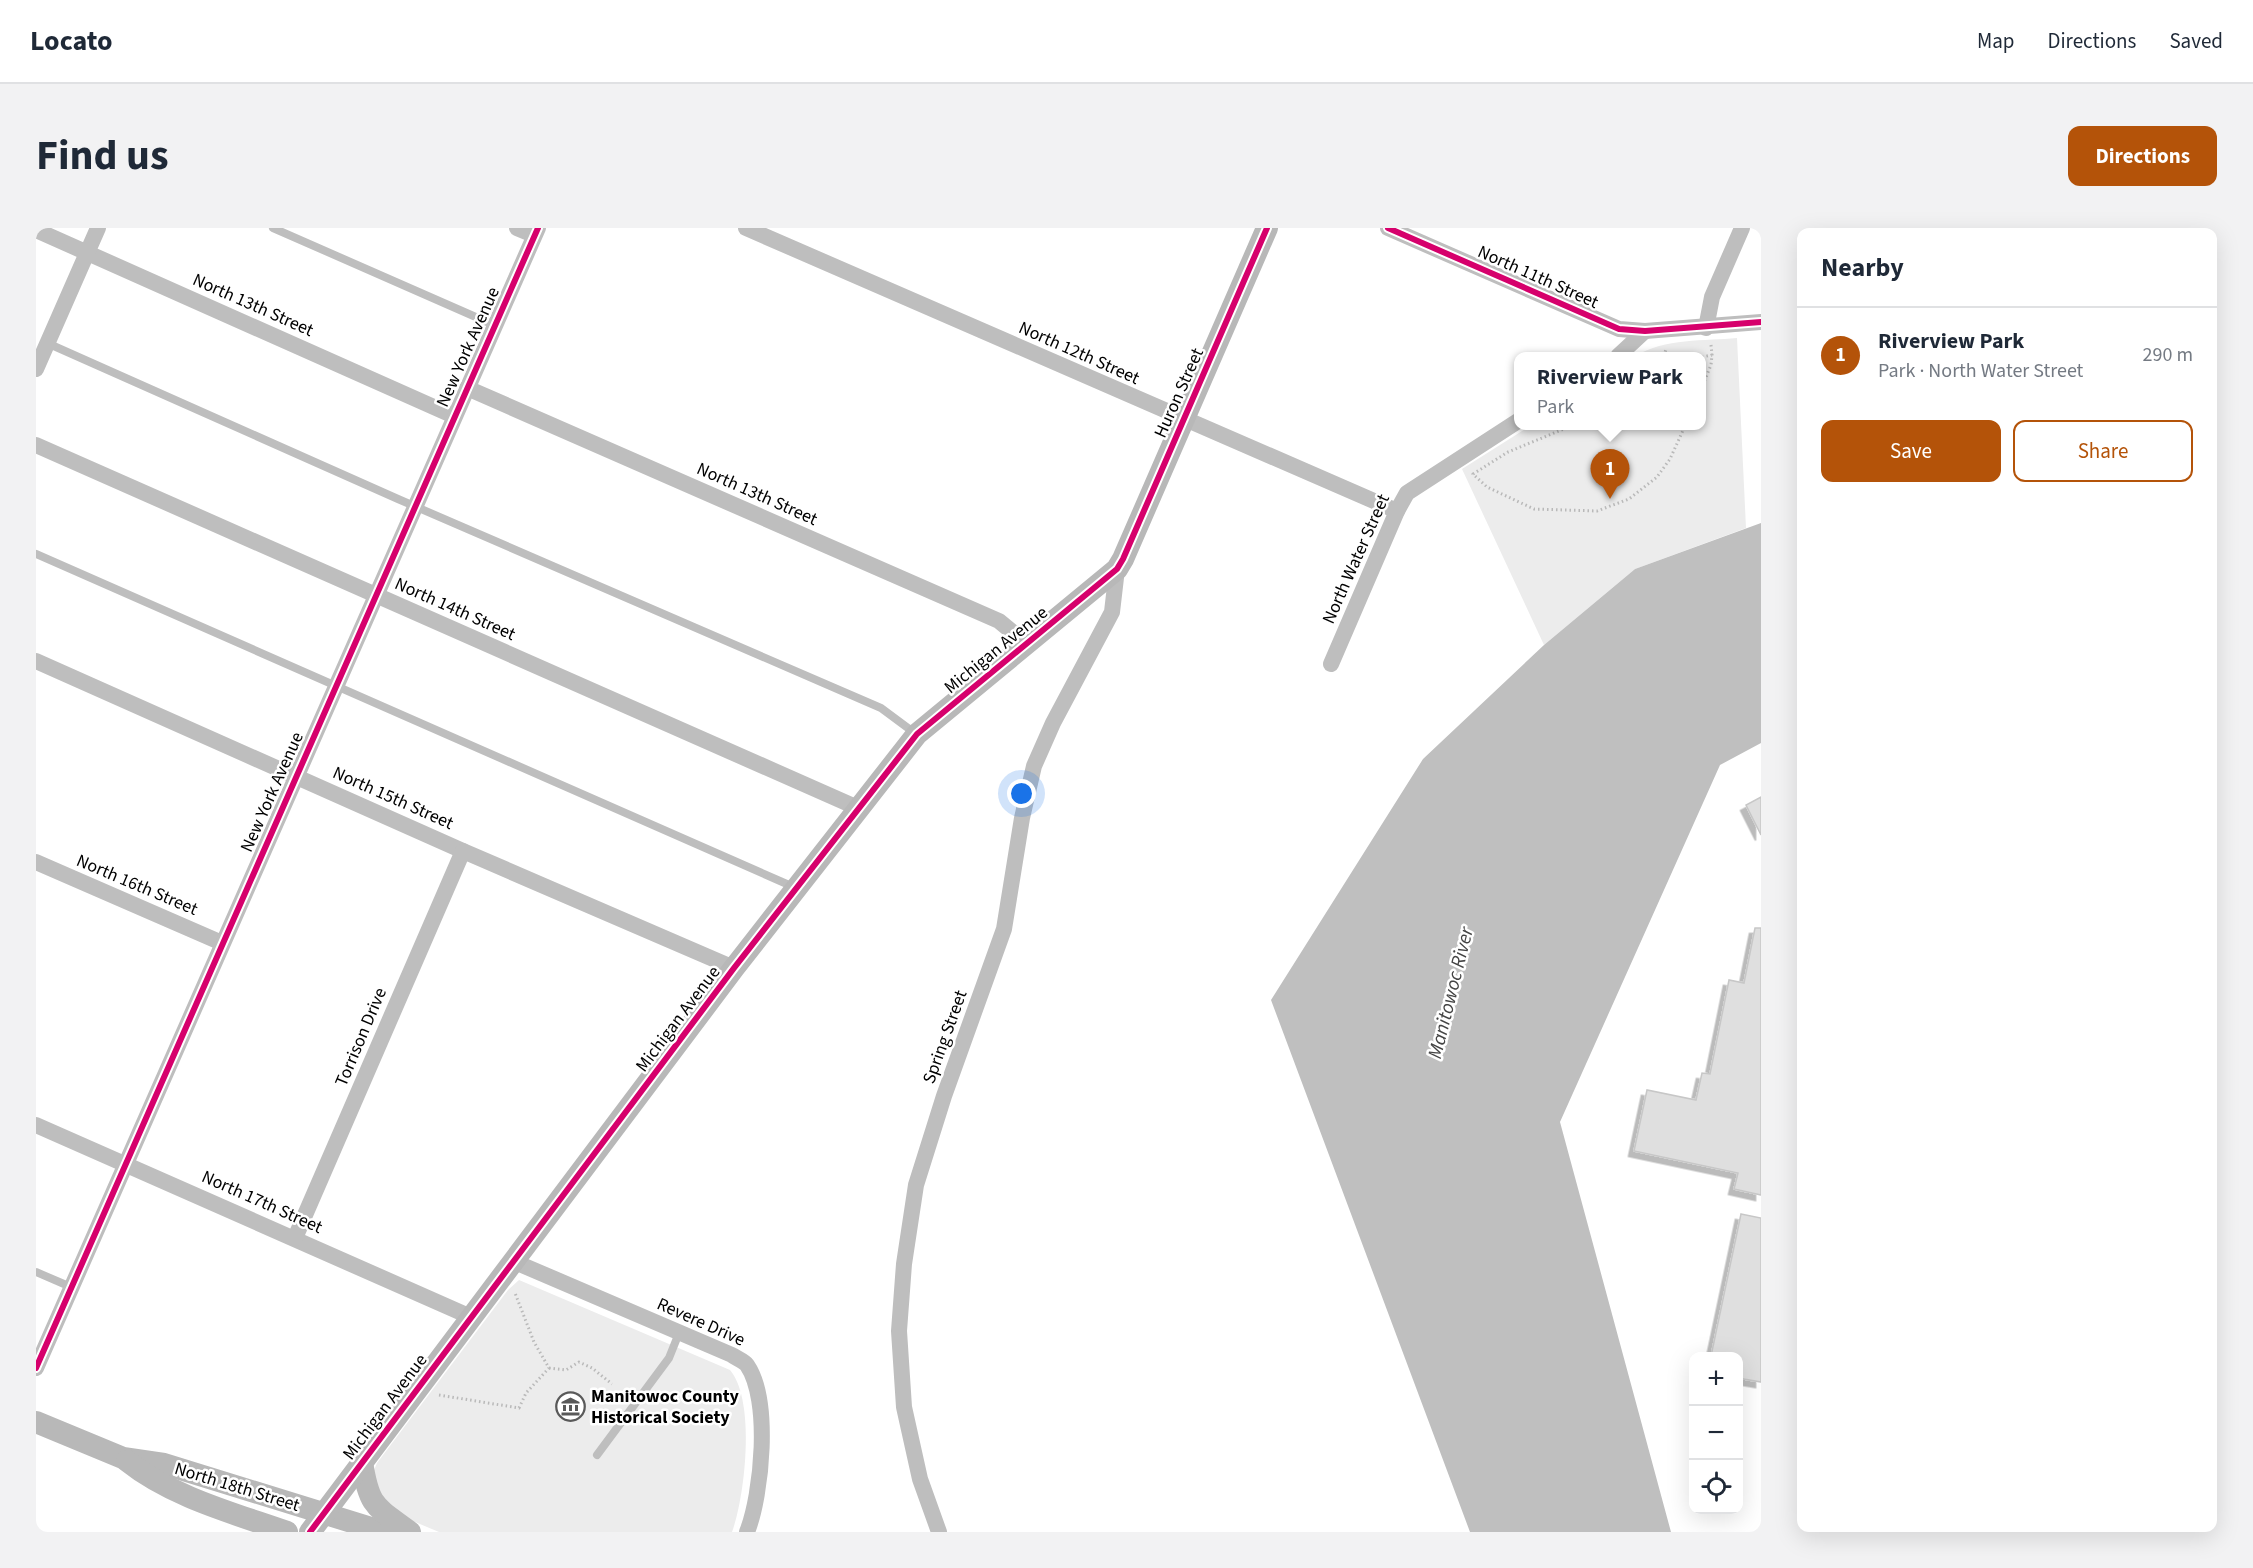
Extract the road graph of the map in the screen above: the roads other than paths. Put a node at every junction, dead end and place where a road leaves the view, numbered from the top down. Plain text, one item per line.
1 (98, 228) edge
2 (273, 228) edge
3 (517, 228) edge
4 (746, 228) edge
5 (1267, 228) edge
6 (1388, 228) edge
7 (1742, 228) edge
8 (36, 230) edge
9 (536, 232) edge
10 (87, 253) junction
11 (1761, 322) edge
12 (494, 325) junction
13 (1706, 328) junction
14 (1645, 331) junction
15 (47, 343) junction
16 (1623, 352) edge
17 (36, 369) edge
18 (466, 388) junction
19 (454, 416) junction
20 (1184, 420) junction
21 (1514, 425) edge
22 (36, 445) edge
23 (415, 506) junction
24 (1397, 512) junction
25 (36, 554) edge
26 (1117, 569) junction
27 (375, 596) junction
28 (1027, 644) junction
29 (36, 660) edge
30 (1331, 664) dead end
31 (336, 685) junction
32 (917, 734) junction
33 (296, 775) junction
34 (858, 808) junction
35 (463, 851) junction
36 (36, 862) edge
37 (797, 888) junction
38 (222, 943) junction
39 (734, 968) junction
40 (36, 1125) edge
41 (126, 1164) junction
42 (296, 1238) junction
43 (514, 1262) junction
44 (36, 1272) edge
45 (71, 1287) junction
46 (471, 1317) junction
47 (679, 1333) junction
48 (36, 1368) edge
49 (36, 1422) edge
50 (597, 1455) dead end
51 (123, 1458) junction
52 (362, 1462) junction
53 (324, 1514) junction
54 (287, 1532) edge
55 (310, 1532) edge
56 (384, 1532) edge
57 (410, 1532) edge
58 (747, 1532) edge
59 (939, 1532) edge

1 - 10 street
2 - 12 lane
3 - 9 street
4 - 20 street, North 12th Street
5 - 20 street, Huron Street
6 - 14 street, North 11th Street
7 - 13 street
8 - 10 street, North 13th Street
9 - 12 street, New York Avenue
10 - 15 street
10 - 19 street, North 13th Street
11 - 13 street
12 - 18 street, New York Avenue
13 - 14 street
14 - 16 street
15 - 17 street
15 - 23 lane
18 - 19 street, New York Avenue
18 - 28 street, North 13th Street
19 - 23 street, New York Avenue
20 - 24 street, North 12th Street
20 - 26 street, Huron Street
21 - 24 street, North Water Street
22 - 27 street, North 14th Street
23 - 27 street, New York Avenue
23 - 32 lane
24 - 30 street, North Water Street
25 - 31 lane
26 - 28 street, Michigan Avenue
26 - 59 street, Spring Street
27 - 31 street, New York Avenue
27 - 34 street, North 14th Street
28 - 32 street, Michigan Avenue
29 - 33 street, North 15th Street
31 - 33 street, New York Avenue
31 - 37 lane
32 - 34 street, Michigan Avenue
33 - 35 street, North 15th Street
33 - 38 street, New York Avenue
34 - 37 street, Michigan Avenue
35 - 39 street, North 15th Street
35 - 42 street, Torrison Drive
36 - 38 street, North 16th Street
37 - 39 street, Michigan Avenue
38 - 41 street, New York Avenue
39 - 43 street, Michigan Avenue
40 - 41 street, North 17th Street
41 - 42 street, North 17th Street
41 - 45 street, New York Avenue
42 - 46 street, North 17th Street
43 - 46 street, Michigan Avenue
43 - 47 street, Revere Drive
44 - 45 lane
45 - 48 street, New York Avenue
46 - 52 street, Michigan Avenue
47 - 50 lane
47 - 58 street, Revere Drive
49 - 51 street, North 18th Street
51 - 53 street, North 18th Street
51 - 54 street, North 18th Street
52 - 53 street, Michigan Avenue
52 - 57 street
53 - 55 street, Michigan Avenue
53 - 56 street, North 18th Street

